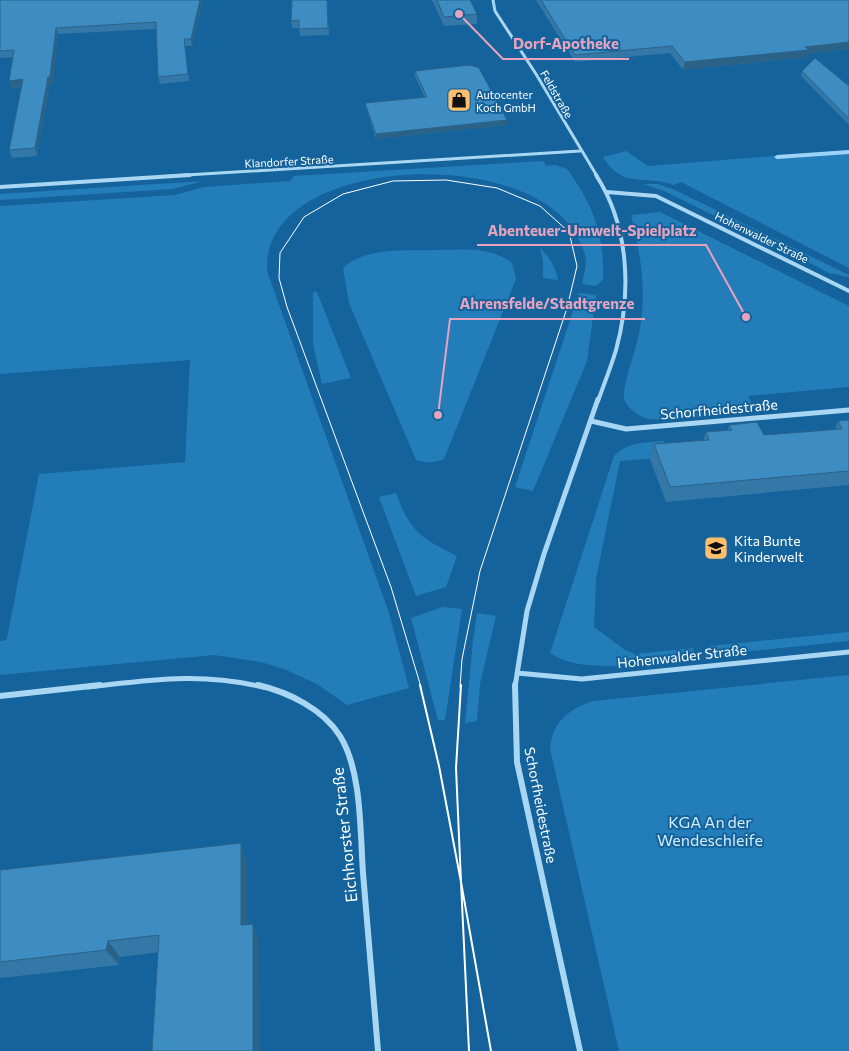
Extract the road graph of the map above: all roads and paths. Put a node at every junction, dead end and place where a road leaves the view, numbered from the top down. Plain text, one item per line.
1 (493, 0) edge
2 (577, 146) joint
3 (580, 152) junction
4 (0, 187) edge
5 (607, 192) junction
6 (849, 291) edge
7 (849, 410) edge
8 (591, 421) junction
9 (849, 652) edge
10 (517, 673) junction
11 (0, 696) edge
12 (378, 1051) edge
13 (580, 1051) edge

1 - 2 street, Feldstraße
2 - 3 street, Schorfheidestraße
3 - 4 street, Klandorfer Straße
3 - 5 street, Schorfheidestraße
5 - 6 street, Hohenwalder Straße
5 - 8 street, Schorfheidestraße
7 - 8 street, Schorfheidestraße
8 - 10 street, Schorfheidestraße
9 - 10 street, Hohenwalder Straße
10 - 13 street, Schorfheidestraße
11 - 12 street, Eichhorster Straße

